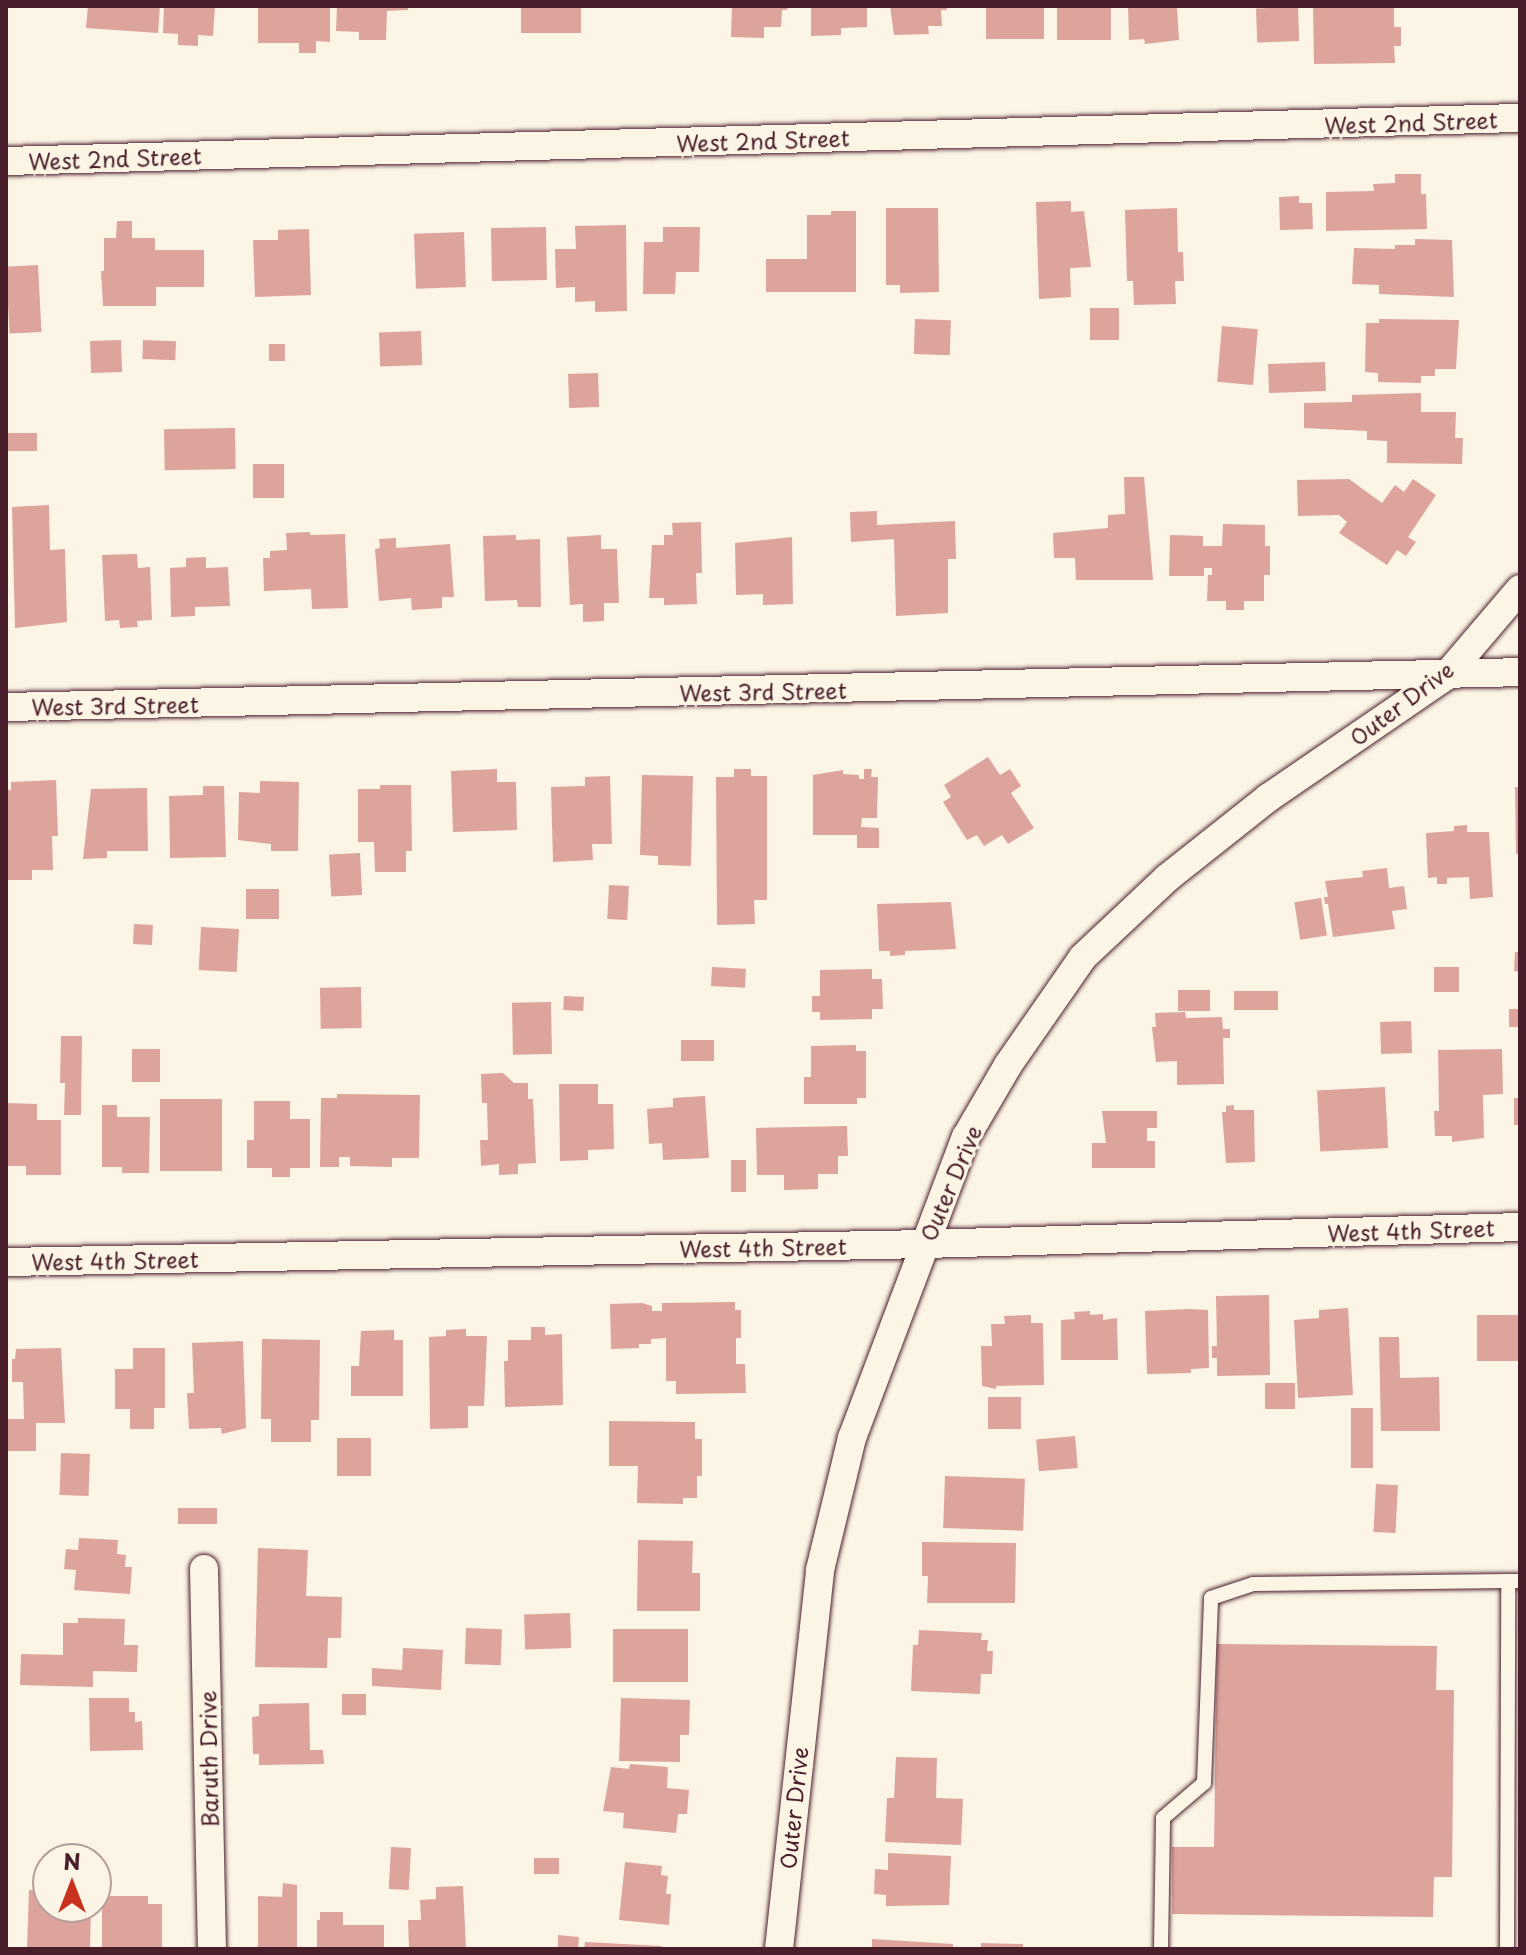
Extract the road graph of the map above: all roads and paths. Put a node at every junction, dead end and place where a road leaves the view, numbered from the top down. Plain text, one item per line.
1 (1520, 118) edge
2 (6, 161) edge
3 (1520, 589) edge
4 (1520, 672) edge
5 (1446, 676) junction
6 (6, 707) edge
7 (1520, 1227) edge
8 (924, 1244) junction
9 (6, 1262) edge
10 (204, 1569) dead end
11 (1514, 1581) edge
12 (212, 1949) edge
13 (779, 1949) edge
14 (1161, 1949) edge
15 (1507, 1949) edge

1 - 2 street, West 2nd Street
3 - 5 street, Outer Drive
4 - 5 street, West 3rd Street
5 - 6 street, West 3rd Street
5 - 8 street, Outer Drive
7 - 8 street, West 4th Street
8 - 9 street, West 4th Street
8 - 13 street, Outer Drive
10 - 12 street, Baruth Drive
11 - 14 lane
11 - 15 lane

